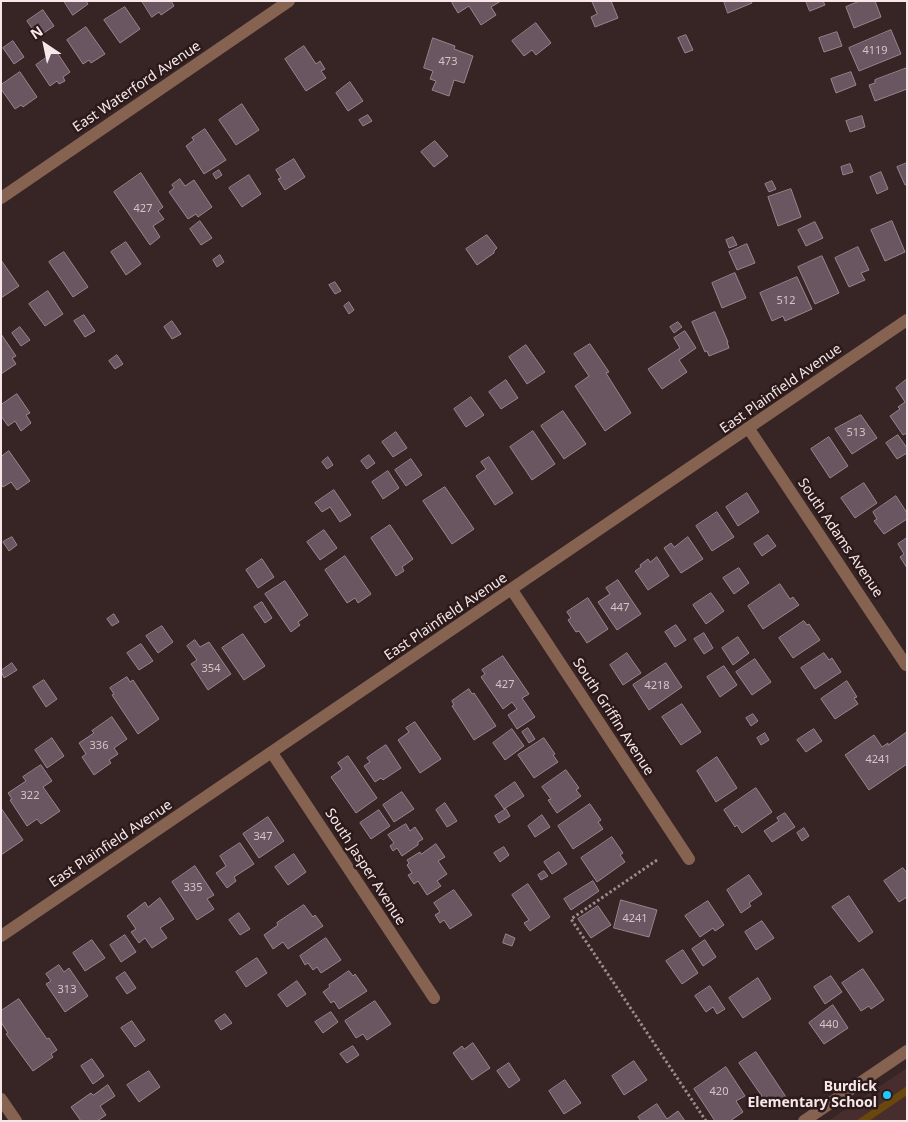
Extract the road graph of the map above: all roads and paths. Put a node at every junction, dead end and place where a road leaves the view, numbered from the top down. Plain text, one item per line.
1 (289, 1) edge
2 (1, 198) edge
3 (907, 320) edge
4 (749, 429) junction
5 (512, 590) junction
6 (906, 665) edge
7 (272, 753) junction
8 (657, 860) dead end
9 (689, 860) dead end
10 (1, 936) edge
11 (434, 998) dead end
12 (907, 1051) edge
13 (1, 1099) edge
14 (16, 1121) edge
15 (706, 1121) edge
16 (804, 1121) edge

1 - 2 street, East Waterford Avenue
3 - 4 street, East Plainfield Avenue
4 - 5 street, East Plainfield Avenue
4 - 6 street, South Adams Avenue
5 - 7 street, East Plainfield Avenue
5 - 9 street, South Griffin Avenue
7 - 10 street, East Plainfield Avenue
7 - 11 street, South Jasper Avenue
8 - 15 path
12 - 16 street
13 - 14 street

